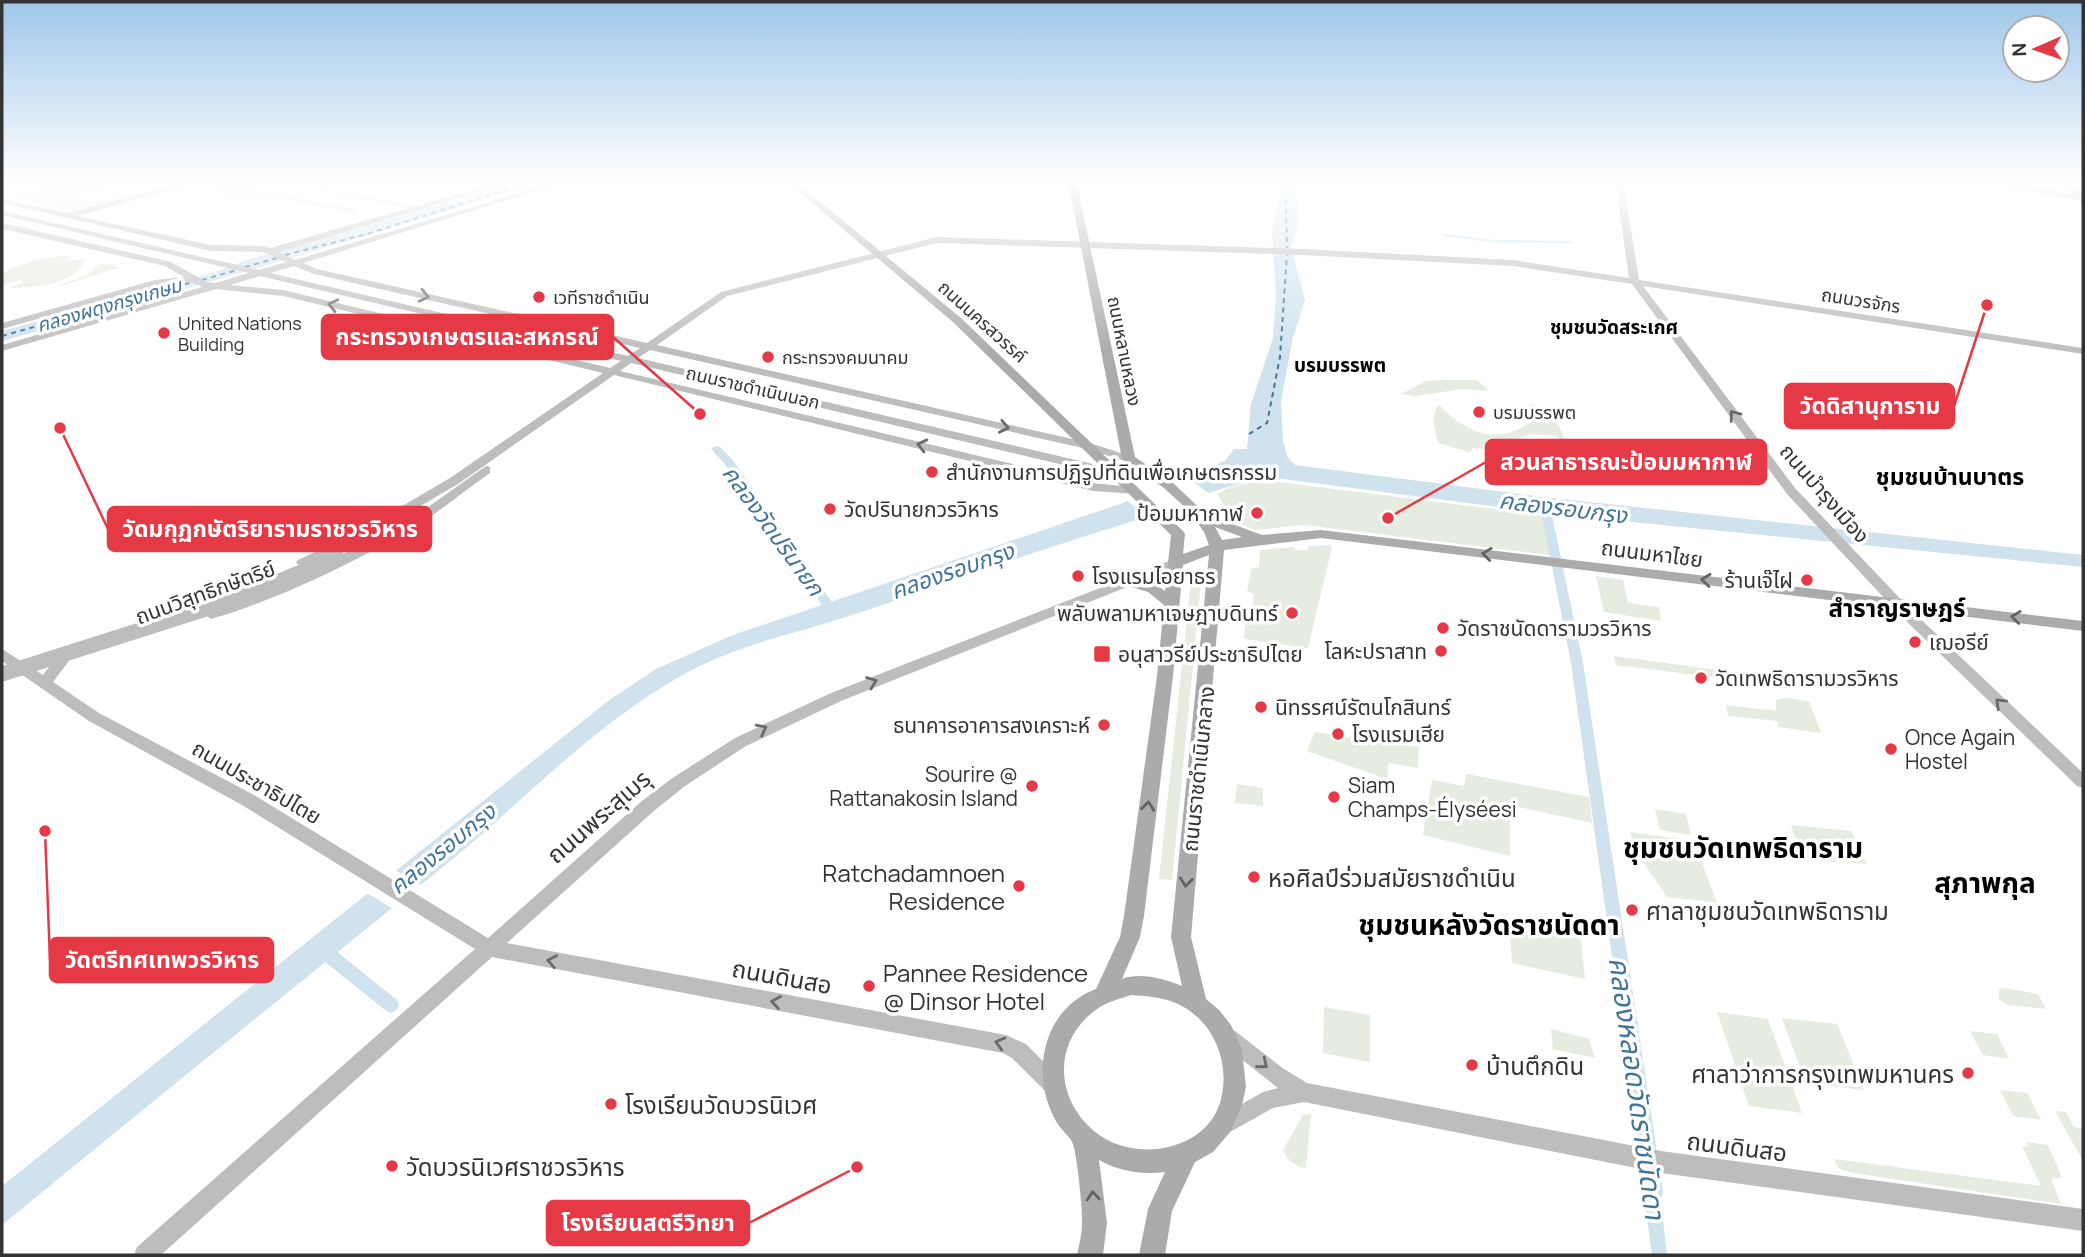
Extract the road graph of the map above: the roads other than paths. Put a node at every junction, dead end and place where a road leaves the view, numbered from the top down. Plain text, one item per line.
1 (55, 239) edge
2 (112, 239) edge
3 (147, 239) edge
4 (171, 239) edge
5 (310, 239) edge
6 (375, 239) edge
7 (862, 239) edge
8 (1084, 239) edge
9 (1628, 239) edge
10 (118, 240) junction
11 (294, 243) junction
12 (135, 244) junction
13 (1085, 244) junction
14 (244, 247) junction
15 (211, 248) junction
16 (97, 249) junction
17 (272, 251) junction
18 (879, 252) junction
19 (293, 260) junction
20 (227, 265) junction
21 (255, 272) junction
22 (276, 276) junction
23 (1634, 280) junction
24 (193, 283) junction
25 (228, 284) junction
26 (242, 290) junction
27 (262, 290) junction
28 (463, 304) junction
29 (443, 315) junction
30 (484, 325) junction
31 (2, 326) edge
32 (667, 335) junction
33 (465, 336) junction
34 (624, 341) junction
35 (651, 346) junction
36 (2, 348) edge
37 (2083, 351) edge
38 (633, 359) junction
39 (614, 372) junction
40 (877, 399) junction
41 (863, 413) junction
42 (849, 428) junction
43 (1072, 428) junction
44 (1057, 439) junction
45 (1090, 446) junction
46 (1129, 459) junction
47 (1110, 471) junction
48 (477, 476) junction
49 (1157, 480) junction
50 (1133, 493) junction
51 (1196, 510) junction
52 (1261, 539) junction
53 (1217, 546) junction
54 (1177, 562) junction
55 (1127, 581) junction
56 (1895, 602) junction
57 (1172, 603) junction
58 (2083, 626) edge
59 (2, 654) edge
60 (61, 662) junction
61 (2, 668) edge
62 (23, 668) junction
63 (2, 674) edge
64 (2, 681) edge
65 (44, 683) junction
66 (2083, 782) edge
67 (489, 948) junction
68 (1106, 990) junction
69 (1197, 1004) junction
70 (1224, 1034) junction
71 (1052, 1084) junction
72 (1304, 1092) junction
73 (1221, 1128) junction
74 (1084, 1137) junction
75 (1186, 1155) junction
76 (2083, 1220) edge
77 (145, 1255) edge
78 (1090, 1255) edge
79 (1152, 1255) edge

1 - 16 main road, ถนนราชดำเนินนอก
2 - 10 main road, ถนนราชดำเนินนอก
3 - 12 main road
4 - 15 main road, ถนนราชดำเนินนอก
5 - 11 main road
6 - 19 main road
7 - 18 main road, ถนนนครสวรรค์
8 - 13 main road, ถนนหลานหลวง
9 - 23 main road, ถนนบำรุงเมือง
10 - 12 main road, ถนนราชดำเนินนอก
10 - 16 main road
11 - 14 main road
11 - 17 main road
12 - 20 main road, ถนนราชดำเนินนอก
13 - 18 main road, ถนนวิสุทธิกษัตริย์
13 - 23 main road, ถนนวรจักร
13 - 46 main road, ถนนหลานหลวง
14 - 15 main road, ถนนราชดำเนินนอก
14 - 17 main road, ถนนราชดำเนินนอก
15 - 20 main road
16 - 24 main road, ถนนราชดำเนินนอก
17 - 19 main road, ถนนราชดำเนินนอก
18 - 32 main road, ถนนวิสุทธิกษัตริย์
18 - 43 main road, ถนนนครสวรรค์
19 - 21 main road
19 - 22 main road
19 -> 28 main road, ถนนราชดำเนินนอก
20 - 21 main road, ถนนราชดำเนินนอก
21 - 22 main road, ถนนราชดำเนินนอก
21 - 25 main road
22 - 25 main road
22 - 26 main road
22 - 29 main road, ถนนราชดำเนินนอก
23 - 37 main road, ถนนวรจักร
56 -> 23 main road, ถนนบำรุงเมือง
24 - 25 main road
24 - 26 main road, ถนนราชดำเนินนอก
24 - 26 main road
24 - 27 main road
24 - 31 main road
24 - 36 main road
26 - 27 main road, ถนนราชดำเนินนอก
33 -> 27 main road, ถนนราชดำเนินนอก
28 - 29 main road
28 - 34 main road, ถนนราชดำเนินนอก
29 - 30 main road, ถนนราชดำเนินนอก
30 - 33 main road
30 - 38 main road, ถนนราชดำเนินนอก
32 - 34 main road
32 - 35 main road, ถนนวิสุทธิกษัตริย์
33 - 39 main road, ถนนราชดำเนินนอก
34 - 35 main road, ถนนราชดำเนินนอก
35 - 38 main road, ถนนวิสุทธิกษัตริย์
35 - 40 main road, ถนนราชดำเนินนอก
38 - 39 main road, ถนนวิสุทธิกษัตริย์
38 - 41 main road, ถนนราชดำเนินนอก
39 - 42 main road, ถนนราชดำเนินนอก
39 - 48 main road, ถนนวิสุทธิกษัตริย์
39 - 62 main road, ถนนวิสุทธิกษัตริย์
40 - 41 main road
40 -> 44 main road, ถนนราชดำเนินนอก
41 - 42 main road
41 - 47 main road, ถนนราชดำเนินนอก
50 -> 42 main road, ถนนราชดำเนินนอก
43 - 44 main road
43 - 45 main road, ถนนนครสวรรค์
44 - 45 main road, ถนนราชดำเนินนอก
45 - 46 main road, ถนนราชดำเนินนอก
45 - 47 main road, ถนนนครสวรรค์
46 - 49 main road
47 - 49 main road
47 - 50 main road, ถนนราชดำเนินกลาง
48 - 60 main road, ถนนวิสุทธิกษัตริย์
48 - 63 main road, bridge
49 - 50 main road
49 - 51 main road
50 - 54 main road, ถนนราชดำเนินกลาง
51 - 52 main road
51 - 53 main road
52 - 53 main road, ถนนมหาไชย
56 -> 52 main road, ถนนมหาไชย
53 - 54 main road
53 -> 69 main road, ถนนราชดำเนินกลาง
54 - 55 main road, ถนนพระสุเมรุ
54 - 57 main road, ถนนราชดำเนินกลาง
55 - 57 main road
67 -> 55 main road, ถนนพระสุเมรุ
58 -> 56 main road, ถนนมหาไชย
66 -> 56 main road, ถนนบำรุงเมือง
68 -> 57 main road, ถนนราชดำเนินกลาง
59 - 62 main road, ถนนประชาธิปไตย
60 - 62 main road, ถนนวิสุทธิกษัตริย์
60 - 65 main road
61 - 62 main road, ถนนวิสุทธิกษัตริย์
62 - 64 main road, ถนนวิสุทธิกษัตริย์
62 - 65 main road, ถนนประชาธิปไตย
65 - 67 main road, ถนนประชาธิปไตย
71 -> 67 main road, ถนนดินสอ
67 - 77 main road, ถนนพระสุเมรุ
68 - 69 main road
68 - 71 main road
69 - 70 main road
70 -> 72 main road, ถนนดินสอ
70 - 73 main road
71 - 74 main road
72 - 73 main road, ถนนดินสอ
72 - 76 main road, ถนนดินสอ
73 - 75 main road
74 - 75 main road
78 -> 74 main road
75 - 79 main road

